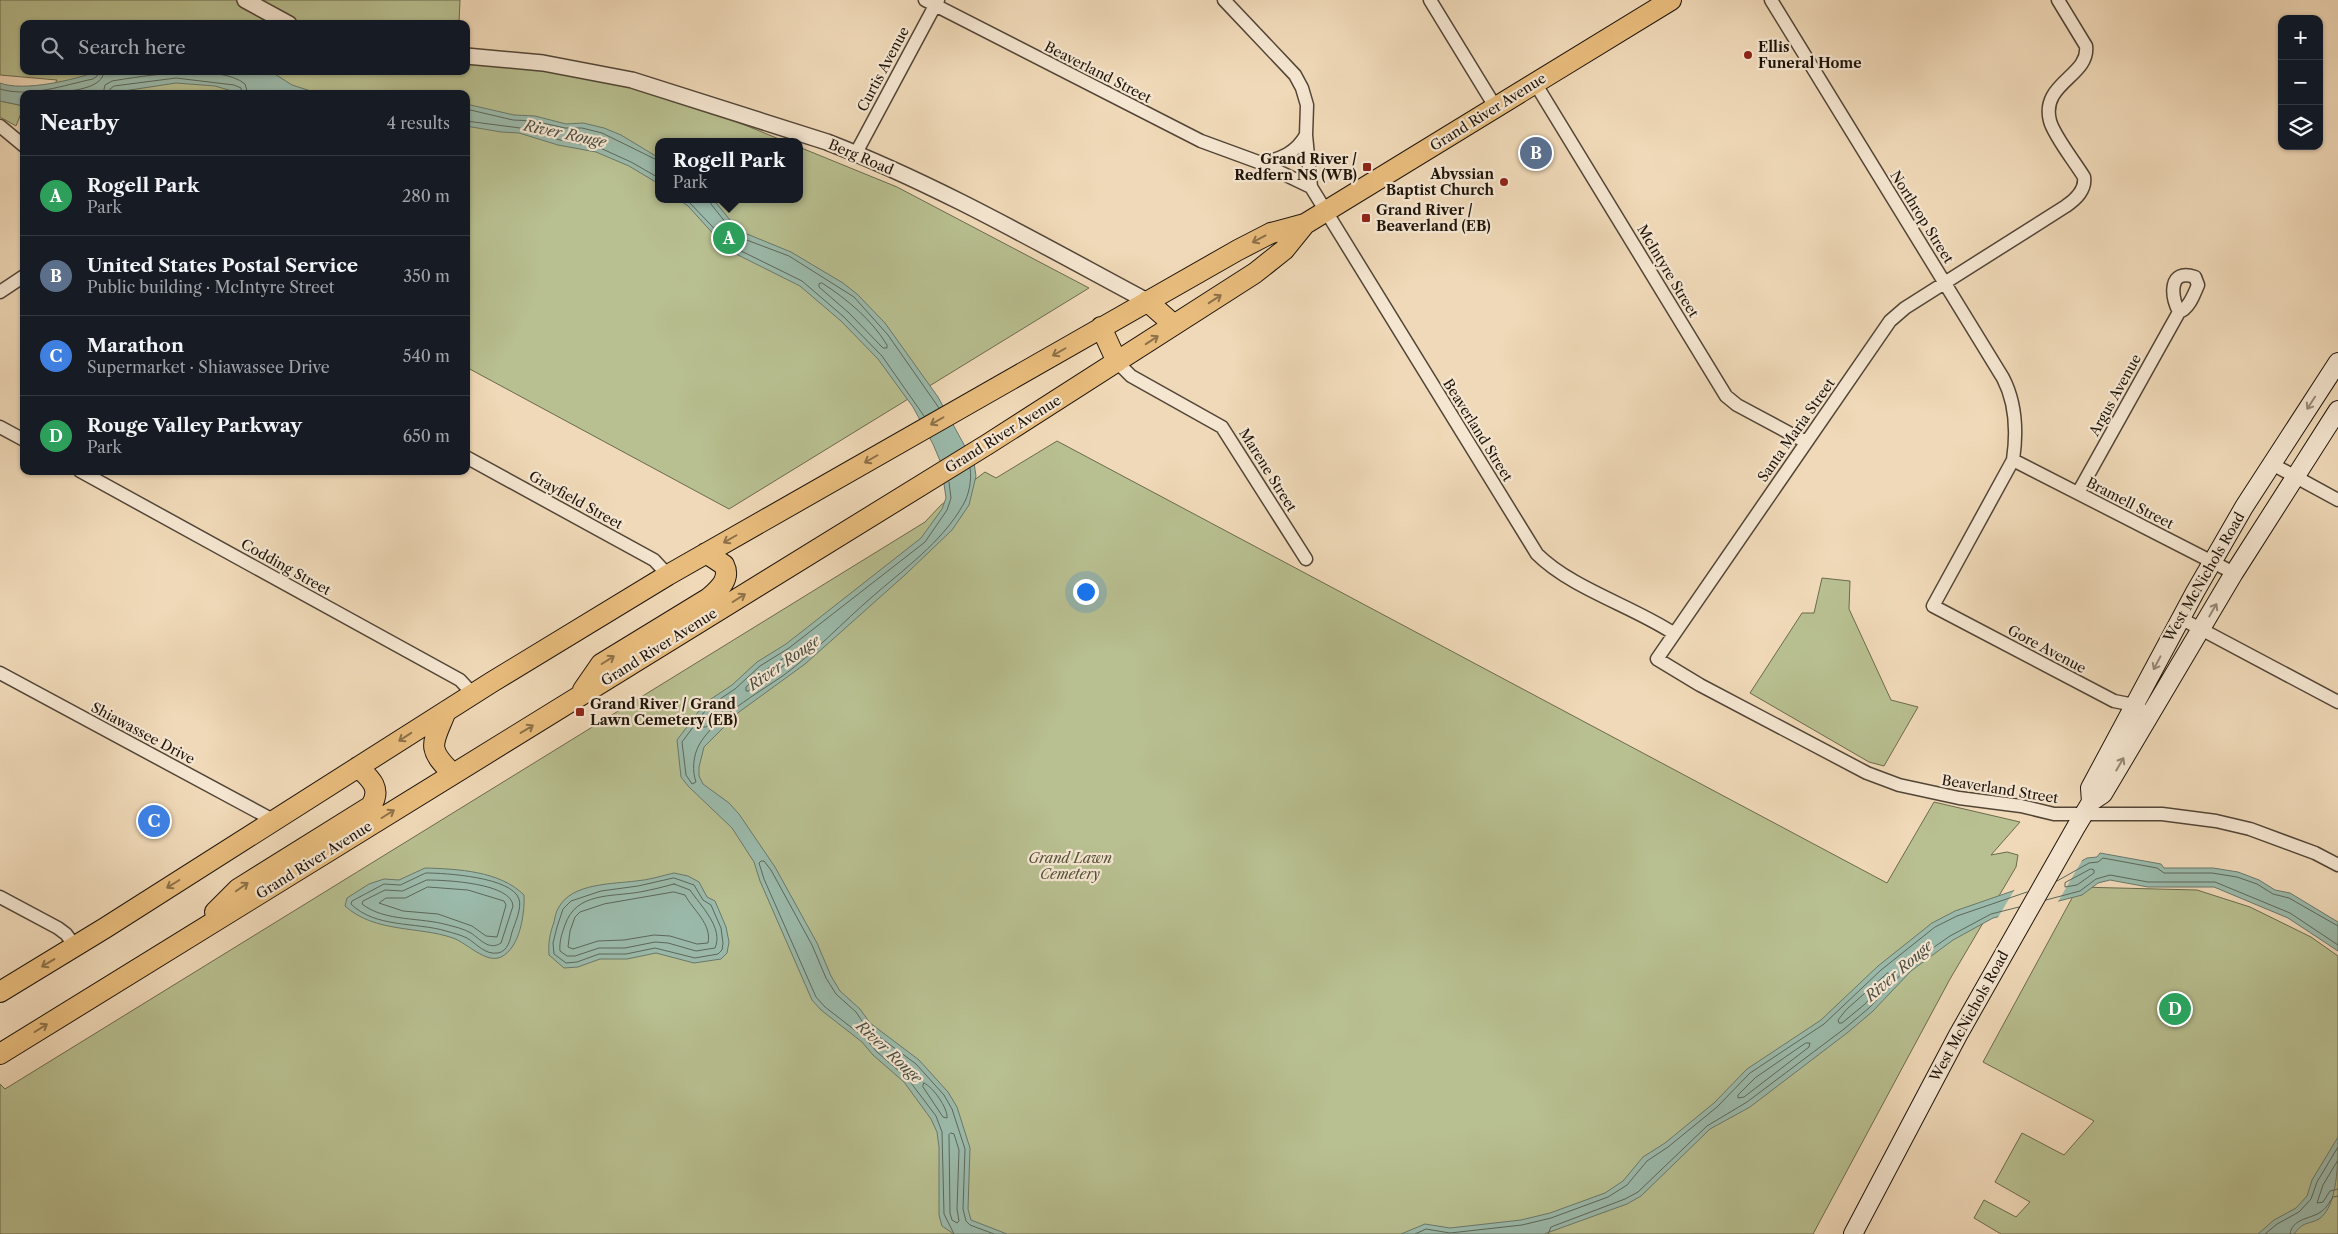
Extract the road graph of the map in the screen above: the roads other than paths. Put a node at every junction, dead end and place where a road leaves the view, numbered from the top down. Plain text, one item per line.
1 (246, 0) edge
2 (1224, 0) edge
3 (1430, 0) edge
4 (1670, 0) edge
5 (1771, 0) edge
6 (2058, 0) edge
7 (932, 2) edge
8 (282, 20) edge
9 (470, 56) edge
10 (1535, 83) junction
11 (1496, 108) junction
12 (0, 126) edge
13 (1306, 134) junction
14 (20, 143) edge
15 (856, 153) junction
16 (1260, 163) junction
17 (1311, 188) junction
18 (1327, 212) junction
19 (1305, 224) junction
20 (20, 279) edge
21 (1945, 283) junction
22 (0, 292) edge
23 (1147, 301) junction
24 (2179, 312) dead end
25 (1174, 325) junction
26 (1101, 327) junction
27 (1117, 362) junction
28 (2338, 362) edge
29 (2338, 410) edge
30 (0, 427) edge
31 (20, 438) edge
32 (1806, 442) junction
33 (470, 459) edge
34 (2013, 460) junction
35 (2272, 464) junction
36 (87, 475) edge
37 (2294, 477) junction
38 (2078, 493) junction
39 (2338, 500) edge
40 (706, 553) junction
41 (1306, 560) dead end
42 (2212, 562) junction
43 (2234, 573) junction
44 (668, 575) junction
45 (2180, 618) junction
46 (2202, 630) junction
47 (1673, 633) junction
48 (0, 673) edge
49 (473, 694) junction
50 (578, 698) junction
51 (2338, 702) edge
52 (2134, 706) junction
53 (446, 711) junction
54 (1756, 713) joint
55 (2150, 714) junction
56 (358, 767) junction
57 (453, 774) junction
58 (2084, 814) junction
59 (273, 820) junction
60 (2338, 865) edge
61 (0, 897) edge
62 (195, 934) junction
63 (75, 946) junction
64 (0, 992) edge
65 (0, 1054) edge
66 (1853, 1234) edge

1 - 8 street
2 - 13 street, Beaverland Street
3 - 11 street
4 - 10 main road, Grand River Avenue
5 - 21 street, Northrop Street
6 - 21 street, Santa Maria Street
7 - 15 street, Curtis Avenue
7 - 16 street, Beaverland Street
9 - 15 street, Berg Road
10 - 11 main road, Grand River Avenue
10 - 32 street, McIntyre Street
11 - 18 main road, Grand River Avenue
12 - 14 street
13 - 16 street
13 - 17 street, Beaverland Street
15 - 23 street, Berg Road
16 - 17 street, Beaverland Street
17 - 18 street, Beaverland Street
18 - 19 main road, Grand River Avenue
18 - 47 street, Beaverland Street
19 -> 23 main road, Grand River Avenue
25 -> 19 main road, Grand River Avenue
20 - 22 street
21 - 32 street, Santa Maria Street
21 - 34 street, Northrop Street
23 - 25 main road
23 - 26 main road, Grand River Avenue
24 - 38 street, Argus Avenue
27 -> 25 main road, Grand River Avenue
26 - 27 main road
26 -> 40 main road, Grand River Avenue
27 - 41 street, Marene Street
50 -> 27 main road, Grand River Avenue
28 -> 35 main road, West McNichols Road
29 - 37 main road, West McNichols Road
30 - 31 street
32 - 47 street, Santa Maria Street
33 - 44 street, Grayfield Street
34 - 38 street, Bramell Street
34 - 52 street, Gore Avenue
35 - 37 street
35 - 42 main road, West McNichols Road
36 - 49 street, Codding Street
37 - 39 street
37 - 43 main road, West McNichols Road
38 - 42 street, Bramell Street
40 - 44 main road, Grand River Avenue
50 -> 40 main road
42 - 43 street, Bramell Street
42 - 45 main road, West McNichols Road
46 -> 43 main road, West McNichols Road
44 - 49 main road, Grand River Avenue
45 - 46 street
45 -> 52 main road, West McNichols Road
46 - 51 street
46 - 55 main road, West McNichols Road
47 - 54 street, Santa Maria Street
48 - 59 street, Shiawassee Drive
49 - 53 main road, Grand River Avenue
57 -> 50 main road, Grand River Avenue
52 - 55 street, Gore Avenue
52 - 58 main road, West McNichols Road
53 -> 56 main road, Grand River Avenue
53 - 57 main road
54 - 58 street, Beaverland Street
58 -> 55 main road, West McNichols Road
56 - 59 main road, Grand River Avenue
62 -> 56 main road
62 -> 57 main road, Grand River Avenue
58 - 60 street, Beaverland Street
58 - 66 main road, West McNichols Road
59 -> 63 main road, Grand River Avenue
61 - 63 street
65 -> 62 main road, Grand River Avenue
63 -> 64 main road, Grand River Avenue

